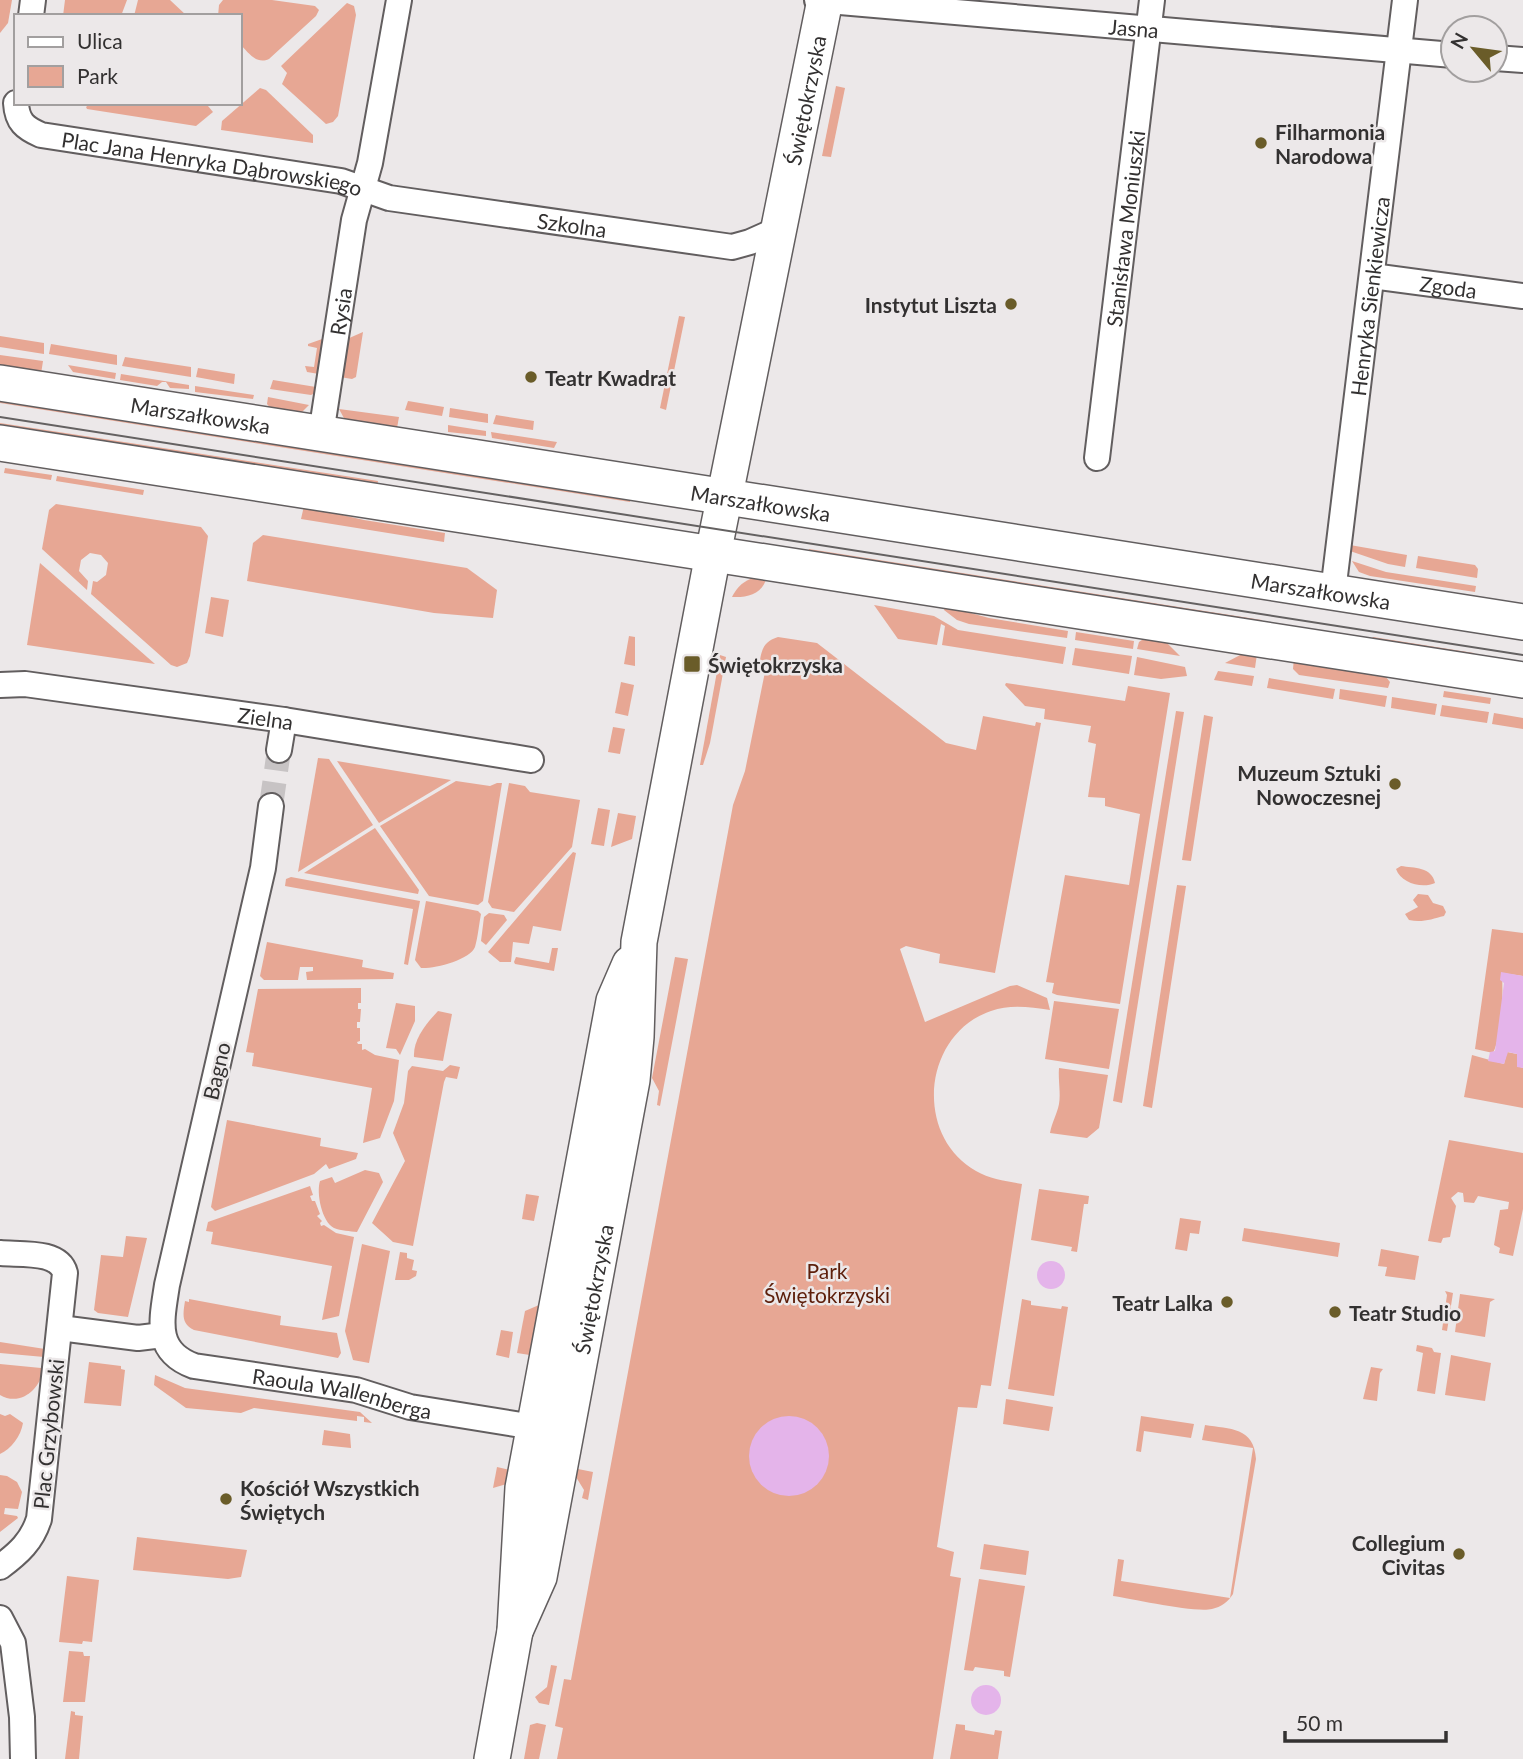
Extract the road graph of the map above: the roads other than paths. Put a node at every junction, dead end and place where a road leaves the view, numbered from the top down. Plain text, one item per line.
1 (399, 0) edge
2 (817, 0) edge
3 (824, 0) edge
4 (1152, 0) edge
5 (1405, 0) edge
6 (1149, 28) junction
7 (1400, 49) junction
8 (1439, 53) edge
9 (18, 113) edge
10 (363, 189) junction
11 (779, 229) junction
12 (1373, 276) junction
13 (1523, 296) edge
14 (0, 383) edge
15 (321, 434) junction
16 (0, 443) edge
17 (1097, 458) dead end
18 (726, 497) junction
19 (713, 554) junction
20 (1333, 592) junction
21 (1523, 622) edge
22 (1523, 680) edge
23 (0, 685) edge
24 (284, 720) junction
25 (279, 750) tunnel mouth
26 (531, 760) dead end
27 (271, 806) tunnel mouth
28 (639, 942) junction
29 (0, 1253) edge
30 (60, 1328) junction
31 (163, 1335) junction
32 (534, 1427) junction
33 (0, 1567) edge
34 (0, 1618) edge
35 (515, 1631) junction
36 (0, 1665) edge
37 (18, 1689) junction
38 (23, 1759) edge
39 (492, 1759) edge

1 - 10 street, Plac Jana Henryka Dąbrowskiego
2 - 3 street, Jasna
3 - 6 street, Jasna
3 - 11 main road, Świętokrzyska
4 - 6 street, Stanisława Moniuszki
5 - 7 street, Henryka Sienkiewicza
6 - 7 street, Jasna
6 - 17 street, Stanisława Moniuszki
7 - 8 street, Jasna
7 - 12 street, Henryka Sienkiewicza
9 - 10 street, Plac Jana Henryka Dąbrowskiego
10 - 11 street, Szkolna
10 - 15 street, Rysia
11 - 18 main road, Świętokrzyska
12 - 13 street, Zgoda
12 - 20 street, Henryka Sienkiewicza
14 - 15 main road, Marszałkowska
15 - 18 main road, Marszałkowska
16 - 19 main road
18 - 19 main road, Świętokrzyska
18 - 20 main road, Marszałkowska
19 - 22 main road
19 - 28 main road, Świętokrzyska
20 - 21 main road, Marszałkowska
23 - 24 street, Zielna
24 - 25 street
24 - 26 street, Zielna
27 - 31 street, Bagno
28 - 32 main road, Świętokrzyska
28 - 35 main road, Świętokrzyska
29 - 30 street, Plac Grzybowski
30 - 31 street, Plac Grzybowski
30 - 33 street, Plac Grzybowski
31 - 32 street, Raoula Wallenberga
32 - 35 main road, Świętokrzyska
34 - 37 street
35 - 39 main road, Świętokrzyska
36 - 37 street
37 - 38 street

